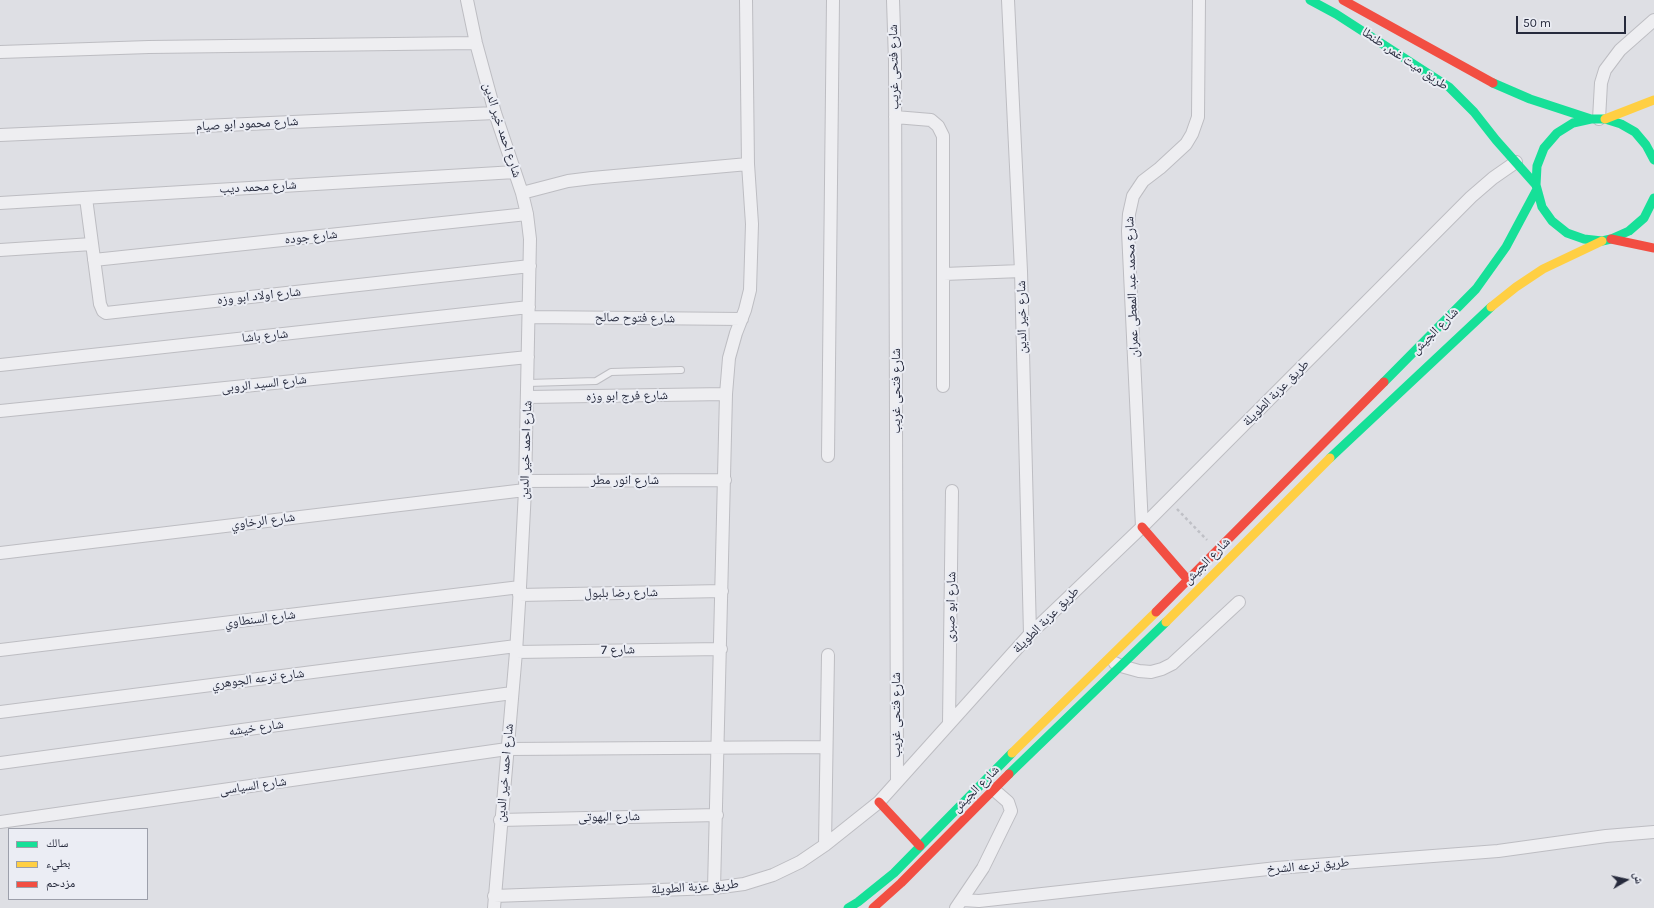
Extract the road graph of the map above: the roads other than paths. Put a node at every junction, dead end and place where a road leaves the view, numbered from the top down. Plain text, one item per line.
1 (467, 0) edge
2 (746, 0) edge
3 (833, 0) edge
4 (893, 0) edge
5 (1008, 0) edge
6 (1199, 0) edge
7 (1310, 0) edge
8 (1343, 0) edge
9 (1654, 20) edge
10 (476, 42) junction
11 (0, 52) edge
12 (1654, 100) edge
13 (495, 113) junction
14 (895, 117) junction
15 (1598, 119) junction
16 (0, 134) edge
17 (1654, 160) edge
18 (1516, 162) junction
19 (748, 164) junction
20 (515, 172) junction
21 (1536, 187) junction
22 (522, 193) junction
23 (86, 198) junction
24 (1654, 198) edge
25 (0, 203) edge
26 (527, 214) junction
27 (1611, 239) junction
28 (1602, 240) junction
29 (92, 244) junction
30 (1654, 248) edge
31 (0, 250) edge
32 (94, 260) junction
33 (530, 266) junction
34 (1021, 271) junction
35 (944, 274) junction
36 (529, 312) junction
37 (742, 319) junction
38 (528, 357) junction
39 (0, 365) edge
40 (681, 370) dead end
41 (528, 384) junction
42 (943, 386) dead end
43 (726, 394) junction
44 (527, 397) junction
45 (0, 411) edge
46 (828, 456) dead end
47 (725, 480) junction
48 (525, 486) junction
49 (952, 491) dead end
50 (1142, 527) junction
51 (0, 553) edge
52 (1188, 580) junction
53 (520, 591) junction
54 (722, 591) junction
55 (1239, 602) dead end
56 (1030, 634) junction
57 (516, 649) junction
58 (721, 649) junction
59 (0, 650) edge
60 (828, 655) dead end
61 (1108, 659) junction
62 (1121, 666) junction
63 (512, 693) junction
64 (0, 712) edge
65 (950, 723) junction
66 (826, 747) junction
67 (718, 748) junction
68 (506, 749) junction
69 (0, 763) edge
70 (897, 782) junction
71 (993, 789) junction
72 (879, 802) junction
73 (717, 815) junction
74 (500, 820) junction
75 (0, 822) edge
76 (1654, 832) edge
77 (825, 845) junction
78 (920, 846) junction
79 (714, 888) junction
80 (494, 902) edge
81 (959, 904) edge
82 (848, 908) edge
83 (873, 908) edge

1 - 10 street, شارع احمد خير الدين
2 - 19 street
3 - 46 street
4 - 14 street, شارع فتحى غريب
5 - 34 street, شارع خير الدين
6 - 50 street, شارع محمد عبد المعطى عمران
7 - 18 main road, طريق ميت غمر, طنطا
8 - 15 main road, طريق ميت غمر, طنطا
9 - 15 street
10 - 11 street
10 - 13 street, شارع احمد خير الدين
12 - 15 main road
13 - 16 street, شارع محمود ابو صيام
13 - 20 street, شارع احمد خير الدين
14 - 35 street
14 - 70 street, شارع فتحى غريب
15 - 17 main road, طريق ميت غمر, طنطا
15 - 21 main road
18 - 21 main road, طريق ميت غمر, طنطا
18 - 50 street, طريق عزبة الطويلة
19 - 22 street
19 - 37 street
20 - 22 street, شارع احمد خير الدين
20 - 23 street, شارع محمد ديب
21 - 28 main road
21 - 52 main road, شارع الجيش
22 - 26 street, شارع احمد خير الدين
23 - 25 street, شارع محمد ديب
23 - 29 street, شارع اولاد ابو وزه
24 - 27 main road
26 - 32 street, شارع جوده
26 - 33 street, شارع احمد خير الدين
27 - 28 main road
27 - 30 main road
28 - 62 main road, شارع الجيش
29 - 31 street
29 - 32 street, شارع اولاد ابو وزه
32 - 33 street, شارع اولاد ابو وزه
33 - 36 street, شارع احمد خير الدين
34 - 35 street
34 - 56 street, شارع خير الدين
35 - 42 street
36 - 37 street, شارع فتوح صالح
36 - 38 street, شارع احمد خير الدين
36 - 39 street, شارع باشا
37 - 43 street
38 - 41 street, شارع احمد خير الدين
38 - 45 street, شارع السيد الروبى
40 - 41 lane
41 - 44 street, شارع احمد خير الدين
43 - 44 street, شارع فرج ابو وزه
43 - 47 street
44 - 48 street, شارع احمد خير الدين
47 - 48 street, شارع انور مطر
47 - 54 street
48 - 51 street, شارع الرخاوي
48 - 53 street, شارع احمد خير الدين
49 - 65 street, شارع ابو صبرى
50 - 52 main road
50 - 56 street, طريق عزبة الطويلة
52 - 61 main road, شارع الجيش
53 - 54 street, شارع رضا بلبول
53 - 57 street, شارع احمد خير الدين
53 - 59 street, شارع السنطاوي
54 - 58 street
55 - 62 street
56 - 65 street, طريق عزبة الطويلة
57 - 58 street, شارع 7
57 - 63 street, شارع احمد خير الدين
57 - 64 street, شارع ترعه الجوهري
58 - 67 street
60 - 66 street
61 - 62 street
61 - 78 main road, شارع الجيش
62 - 71 main road, شارع الجيش
63 - 68 street, شارع احمد خير الدين
63 - 69 street, شارع خيشه
65 - 70 street, طريق عزبة الطويلة
66 - 67 street, شارع السياسى
66 - 77 street
67 - 68 street, شارع السياسى
67 - 73 street
68 - 74 street, شارع احمد خير الدين
68 - 75 street, شارع السياسى
70 - 72 street, طريق عزبة الطويلة
71 - 81 street
71 - 83 main road, شارع الجيش
72 - 77 street, طريق عزبة الطويلة
72 - 78 main road
73 - 74 street, شارع البهوتى
73 - 79 street
74 - 80 street, شارع احمد خير الدين
76 - 81 street, طريق ترعه الشرخ
77 - 79 street, طريق عزبة الطويلة
78 - 82 main road, شارع الجيش
79 - 80 street, طريق عزبة الطويلة

